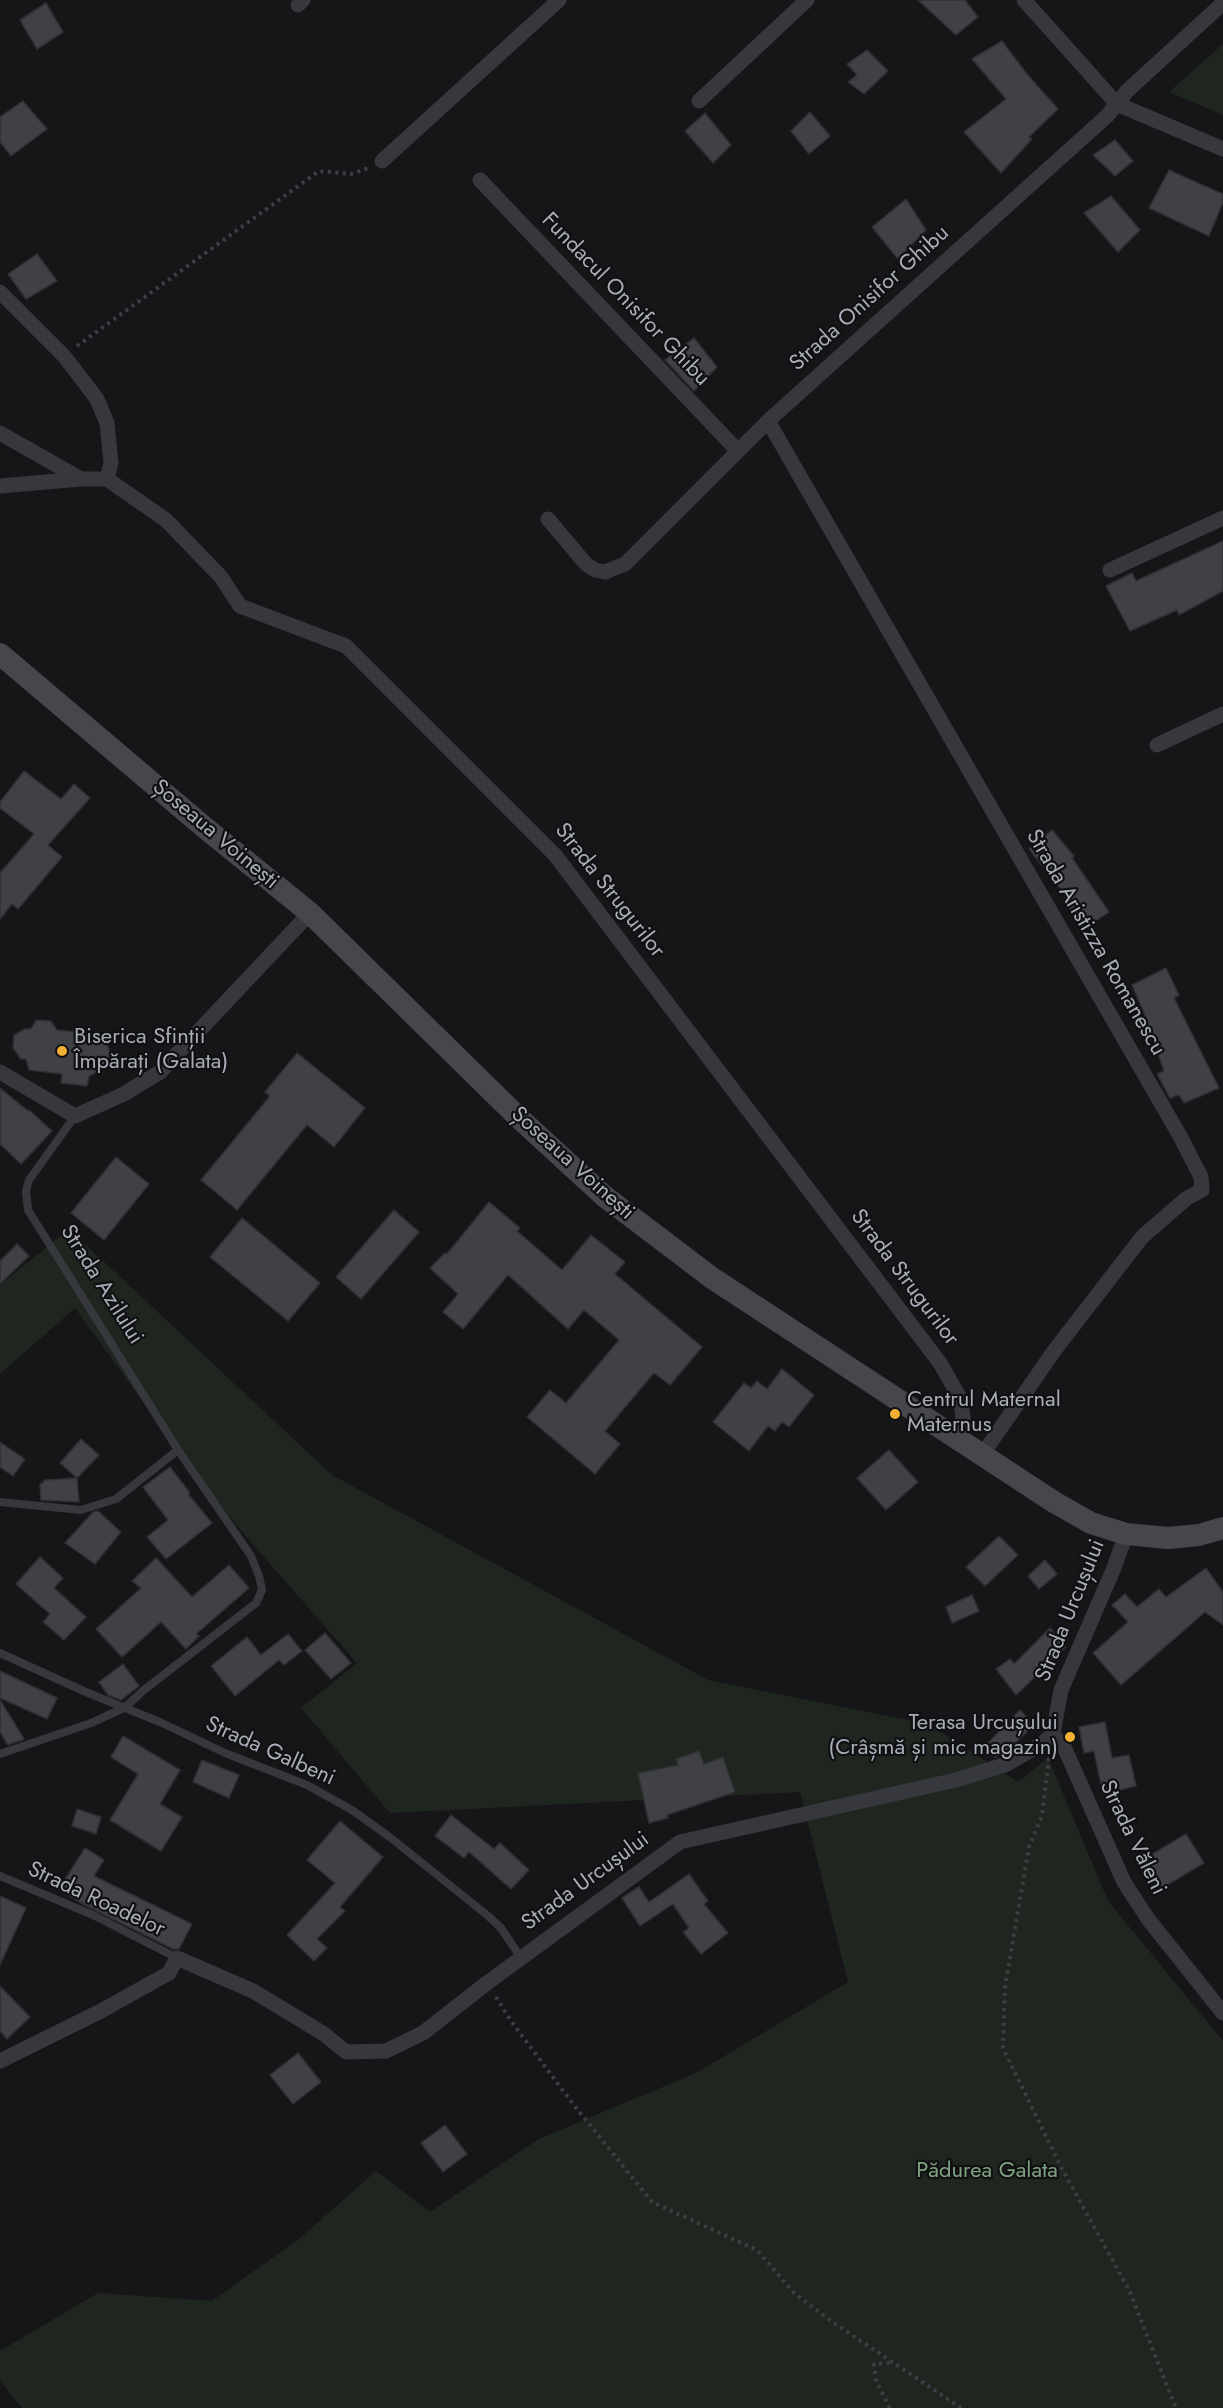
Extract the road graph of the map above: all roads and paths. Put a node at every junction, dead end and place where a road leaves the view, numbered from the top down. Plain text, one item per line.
1 (558, 0) edge
2 (807, 0) edge
3 (1024, 0) edge
4 (1223, 3) edge
5 (699, 101) dead end
6 (1117, 104) junction
7 (1223, 149) edge
8 (382, 160) joint
9 (480, 180) dead end
10 (0, 292) edge
11 (64, 356) junction
12 (768, 421) junction
13 (0, 433) edge
14 (738, 451) junction
15 (81, 479) junction
16 (106, 479) junction
17 (0, 486) edge
18 (1223, 518) edge
19 (548, 519) dead end
20 (1110, 570) dead end
21 (0, 654) edge
22 (1223, 714) edge
23 (1157, 745) dead end
24 (310, 913) junction
25 (0, 1072) edge
26 (75, 1116) junction
27 (954, 1436) junction
28 (178, 1450) junction
29 (982, 1455) junction
30 (0, 1502) edge
31 (1223, 1528) edge
32 (1126, 1534) junction
33 (0, 1653) edge
34 (124, 1708) junction
35 (1053, 1734) junction
36 (0, 1754) edge
37 (0, 1876) edge
38 (177, 1958) junction
39 (521, 1958) junction
40 (487, 1983) junction
41 (1223, 2013) edge
42 (2, 2056) edge
43 (895, 2363) junction
44 (891, 2408) edge
45 (961, 2408) edge
46 (1176, 2408) edge

1 - 8 street
2 - 5 street
3 - 6 street
4 - 6 street, Strada Onisifor Ghibu
6 - 7 street
6 - 12 street, Strada Onisifor Ghibu
8 - 11 path
9 - 14 street, Fundacul Onisifor Ghibu
10 - 11 street
11 - 16 street
12 - 14 street, Strada Onisifor Ghibu
12 - 29 street, Strada Aristizza Romanescu
13 - 15 street
14 - 19 street, Strada Onisifor Ghibu
15 - 16 street
15 - 17 street
16 - 27 street, Strada Strugurilor
18 - 20 street
21 - 24 main road, Șoseaua Voinești
22 - 23 street
24 - 26 street, Strada Azilului
24 - 27 main road, Șoseaua Voinești
25 - 26 street
26 - 28 lane, Strada Azilului
27 - 29 main road, Șoseaua Voinești
28 - 30 lane
28 - 34 lane, Strada Azilului
29 - 32 main road, Șoseaua Voinești
31 - 32 main road, Șoseaua Voinești
32 - 35 street, Strada Urcușului
33 - 34 lane, Strada Galbeni
34 - 36 lane, Strada Azilului
34 - 39 lane, Strada Galbeni
35 - 39 street, Strada Urcușului
35 - 41 street, Strada Văleni
35 - 46 path
37 - 38 lane, Strada Roadelor
38 - 40 street, Strada Urcușului
38 - 42 street
39 - 40 street, Strada Urcușului
40 - 43 path
43 - 44 path
43 - 45 path

